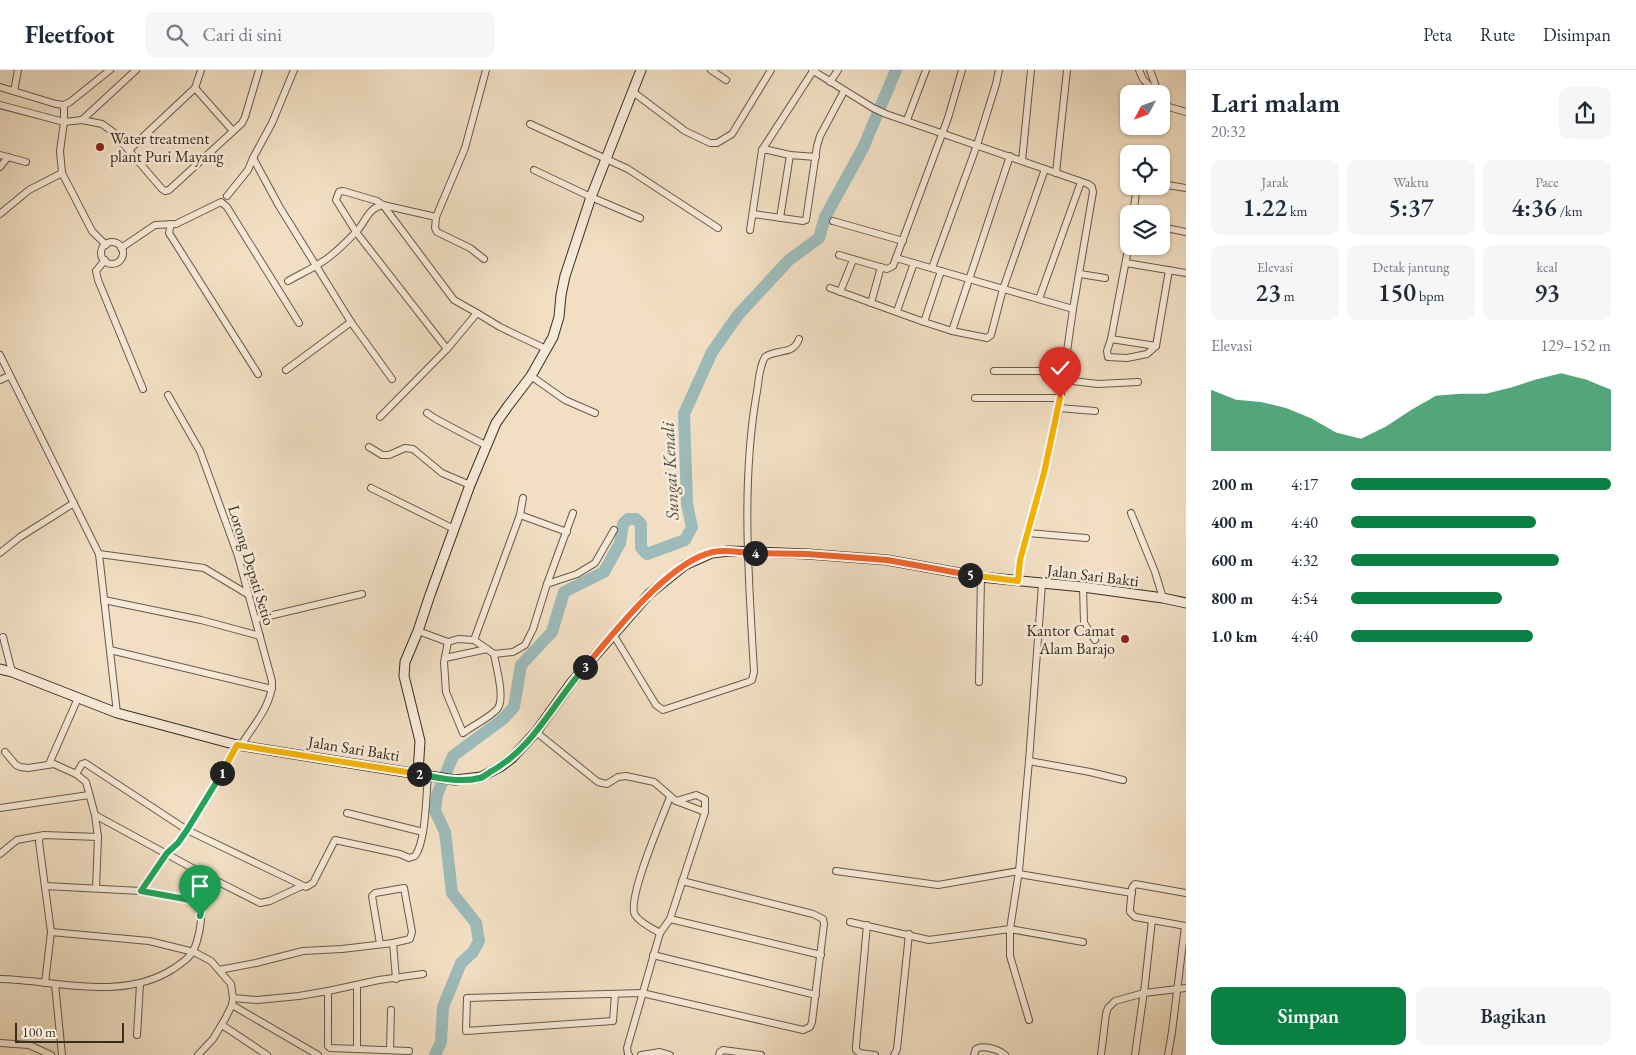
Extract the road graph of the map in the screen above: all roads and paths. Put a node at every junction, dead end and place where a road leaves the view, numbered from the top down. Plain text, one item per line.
1 (18, 70) edge
2 (110, 70) edge
3 (136, 70) edge
4 (201, 70) edge
5 (259, 70) edge
6 (294, 70) edge
7 (486, 70) edge
8 (641, 70) edge
9 (711, 70) edge
10 (770, 70) edge
11 (812, 70) edge
12 (838, 70) edge
13 (926, 70) edge
14 (962, 70) edge
15 (999, 70) edge
16 (1032, 70) edge
17 (1067, 70) edge
18 (1139, 70) edge
19 (1150, 70) edge
20 (726, 80) dead end
21 (830, 82) junction
22 (1149, 85) edge
23 (1155, 85) edge
24 (0, 86) edge
25 (195, 88) junction
26 (14, 91) junction
27 (844, 91) junction
28 (633, 92) junction
29 (1, 105) edge
30 (64, 105) junction
31 (1170, 107) edge
32 (0, 112) edge
33 (1186, 112) edge
34 (82, 120) junction
35 (907, 120) junction
36 (64, 122) junction
37 (530, 124) dead end
38 (233, 131) junction
39 (942, 133) junction
40 (977, 145) junction
41 (129, 150) junction
42 (762, 150) junction
43 (0, 155) edge
44 (790, 155) junction
45 (1010, 156) junction
46 (8, 157) junction
47 (816, 157) junction
48 (253, 158) junction
49 (605, 159) junction
50 (1022, 161) junction
51 (26, 162) dead end
52 (0, 166) edge
53 (1045, 169) junction
54 (534, 170) dead end
55 (1056, 173) junction
56 (62, 174) junction
57 (1080, 182) junction
58 (1170, 185) edge
59 (1186, 188) edge
60 (227, 196) dead end
61 (590, 197) junction
62 (383, 205) junction
63 (0, 214) edge
64 (753, 214) junction
65 (436, 216) junction
66 (640, 218) dead end
67 (780, 218) junction
68 (833, 221) dead end
69 (171, 224) junction
70 (718, 228) dead end
71 (1170, 229) edge
72 (750, 230) dead end
73 (356, 232) junction
74 (1186, 232) edge
75 (903, 241) junction
76 (106, 245) junction
77 (121, 248) junction
78 (1127, 255) edge
79 (839, 256) dead end
80 (896, 258) junction
81 (484, 259) dead end
82 (105, 260) junction
83 (853, 260) junction
84 (914, 263) junction
85 (1126, 263) junction
86 (316, 265) junction
87 (881, 267) junction
88 (932, 268) junction
89 (1169, 270) junction
90 (941, 271) junction
91 (1186, 273) edge
92 (1080, 274) junction
93 (1105, 278) dead end
94 (969, 279) junction
95 (288, 281) dead end
96 (830, 288) dead end
97 (1003, 288) junction
98 (840, 292) junction
99 (1039, 299) junction
100 (872, 303) junction
101 (1073, 309) junction
102 (897, 311) junction
103 (477, 313) junction
104 (351, 322) junction
105 (924, 322) junction
106 (299, 323) dead end
107 (952, 330) junction
108 (799, 339) dead end
109 (1112, 339) junction
110 (1156, 346) junction
111 (546, 349) junction
112 (448, 350) junction
113 (0, 355) edge
114 (286, 370) dead end
115 (994, 371) dead end
116 (1065, 371) junction
117 (258, 374) dead end
118 (10, 376) junction
119 (531, 376) junction
120 (392, 379) dead end
121 (0, 380) edge
122 (1064, 380) junction
123 (1138, 382) dead end
124 (143, 389) dead end
125 (168, 394) dead end
126 (975, 398) dead end
127 (1060, 398) junction
128 (1059, 408) junction
129 (1095, 411) dead end
130 (427, 413) dead end
131 (596, 413) dead end
132 (380, 416) dead end
133 (369, 446) dead end
134 (487, 446) junction
135 (470, 485) junction
136 (371, 488) dead end
137 (523, 498) dead end
138 (74, 503) junction
139 (573, 513) dead end
140 (1131, 513) dead end
141 (520, 516) junction
142 (454, 530) junction
143 (614, 530) dead end
144 (567, 532) junction
145 (1028, 533) junction
146 (1086, 538) dead end
147 (0, 553) edge
148 (748, 553) junction
149 (99, 554) junction
150 (981, 577) junction
151 (1018, 581) junction
152 (547, 584) junction
153 (1042, 584) junction
154 (1083, 587) junction
155 (362, 594) dead end
156 (249, 595) junction
157 (1163, 598) junction
158 (104, 600) junction
159 (1186, 603) edge
160 (256, 619) junction
161 (418, 631) junction
162 (613, 634) junction
163 (260, 636) junction
164 (3, 637) dead end
165 (474, 640) junction
166 (1095, 640) dead end
167 (448, 642) junction
168 (487, 649) junction
169 (110, 650) junction
170 (494, 654) junction
171 (445, 658) junction
172 (0, 669) edge
173 (12, 672) junction
174 (979, 682) dead end
175 (272, 689) junction
176 (78, 698) junction
177 (117, 713) junction
178 (536, 732) junction
179 (239, 745) junction
180 (5, 752) dead end
181 (1029, 761) junction
182 (50, 764) junction
183 (418, 773) junction
184 (76, 774) junction
185 (432, 776) junction
186 (1123, 780) dead end
187 (89, 795) junction
188 (673, 799) junction
189 (0, 808) edge
190 (705, 812) junction
191 (348, 813) dead end
192 (95, 815) junction
193 (187, 830) junction
194 (423, 832) junction
195 (40, 836) junction
196 (98, 836) junction
197 (167, 853) junction
198 (0, 854) edge
199 (836, 871) dead end
200 (1019, 873) junction
201 (682, 881) junction
202 (45, 886) junction
203 (302, 886) junction
204 (96, 888) junction
205 (141, 891) junction
206 (1132, 893) junction
207 (1186, 893) edge
208 (670, 919) junction
209 (1152, 920) junction
210 (850, 922) dead end
211 (867, 925) junction
212 (1185, 926) edge
213 (1010, 930) junction
214 (51, 932) junction
215 (660, 933) junction
216 (909, 934) junction
217 (1083, 942) dead end
218 (393, 943) junction
219 (380, 944) junction
220 (194, 952) junction
221 (653, 955) junction
222 (821, 955) junction
223 (219, 970) junction
224 (423, 974) dead end
225 (0, 979) edge
226 (396, 979) junction
227 (45, 983) junction
228 (55, 984) junction
229 (140, 984) junction
230 (357, 986) junction
231 (1177, 988) junction
232 (1186, 988) edge
233 (328, 991) junction
234 (642, 993) junction
235 (615, 994) junction
236 (1144, 994) junction
237 (816, 995) junction
238 (232, 1002) junction
239 (391, 1010) dead end
240 (1029, 1020) dead end
241 (222, 1025) junction
242 (137, 1035) dead end
243 (0, 1043) edge
244 (357, 1048) junction
245 (385, 1051) edge
246 (409, 1051) dead end
247 (305, 1052) edge
248 (1101, 1054) edge
249 (1135, 1054) edge
250 (52, 1055) edge
251 (62, 1055) edge
252 (198, 1055) edge
253 (267, 1055) edge
254 (318, 1055) edge
255 (629, 1055) edge
256 (641, 1055) edge
257 (670, 1055) edge
258 (719, 1055) edge
259 (758, 1055) edge
260 (875, 1055) edge
261 (894, 1055) edge
262 (974, 1055) edge
263 (1005, 1055) edge
264 (1168, 1055) edge

1 - 26 street
2 - 30 street
3 - 34 street
4 - 25 street
5 - 38 street
6 - 48 street
7 - 65 street
8 - 28 main road
9 - 20 street
10 - 28 street
11 - 21 street
11 - 42 street
12 - 21 street
13 - 35 street
14 - 39 street
15 - 40 street
16 - 50 street
17 - 55 street
18 - 22 street
19 - 23 street
21 - 27 street
24 - 26 street
25 - 38 street
25 - 41 street
26 - 30 street
27 - 35 street
27 - 47 street
28 - 49 main road
29 - 32 street
29 - 36 street
30 - 36 street
31 - 33 street
34 - 36 street
34 - 41 street
35 - 39 street
36 - 56 street
37 - 49 street
38 - 41 street
39 - 40 street
39 - 75 street
40 - 45 street
40 - 88 street
42 - 44 street
42 - 64 street
43 - 46 street
44 - 47 street
44 - 67 street
45 - 50 street
45 - 94 street
46 - 51 street
46 - 52 street
47 - 67 street
48 - 60 street
48 - 86 street
49 - 61 main road
49 - 70 street
50 - 53 street
53 - 55 street
53 - 97 street
54 - 61 street
55 - 57 street
56 - 63 street
56 - 76 street
57 - 92 street
57 - 99 street
58 - 59 street
61 - 66 street
61 - 111 main road
62 - 65 street
62 - 73 street
62 - 73 street
62 - 103 street
64 - 67 street
64 - 72 street
65 - 81 street
68 - 75 street
69 - 77 street
69 - 106 street
69 - 117 street
71 - 74 street
73 - 86 street
73 - 112 street
75 - 80 street
76 - 77 street
76 - 82 street
77 - 82 street
78 - 85 street
79 - 83 street
80 - 84 street
80 - 87 street
82 - 124 street
83 - 87 street
83 - 98 street
84 - 88 street
84 - 102 street
85 - 89 street
85 - 109 street
86 - 95 street
86 - 104 street
87 - 100 street
88 - 90 street
89 - 91 street
89 - 110 street
90 - 94 street
90 - 105 street
92 - 93 street
92 - 101 street
94 - 97 street
94 - 107 street
96 - 98 street
97 - 99 street
97 - 107 street
98 - 100 street
99 - 101 street
100 - 102 street
101 - 116 street
102 - 105 street
103 - 111 street
103 - 112 street
104 - 114 street
104 - 120 street
105 - 107 street
108 - 148 street
109 - 110 street
109 - 110 street
111 - 119 main road
112 - 132 street
113 - 118 street
115 - 116 street
116 - 122 street
118 - 121 street
118 - 138 street
119 - 131 street
119 - 134 main road
122 - 123 street
122 - 127 street
125 - 156 street, Lorong Depati Setio
126 - 127 street
127 - 128 street
128 - 129 street
128 - 145 street
130 - 134 street
133 - 135 street
134 - 135 main road
135 - 142 main road
136 - 142 street
137 - 141 street
138 - 147 street
138 - 149 street
139 - 144 street
140 - 157 street
141 - 144 street
141 - 165 street
142 - 161 main road
143 - 152 street
144 - 152 street
145 - 146 street
145 - 151 street
148 - 150 main road, Jalan Sari Bakti
148 - 162 main road, Jalan Sari Bakti
148 - 162 street
149 - 156 street
149 - 158 street
150 - 151 main road, Jalan Sari Bakti
150 - 174 street
151 - 153 main road, Jalan Sari Bakti
152 - 170 street
153 - 154 main road, Jalan Sari Bakti
153 - 181 street
154 - 157 main road, Jalan Sari Bakti
154 - 166 street
155 - 160 street
156 - 160 street, Lorong Depati Setio
157 - 159 main road, Jalan Sari Bakti
158 - 163 street
158 - 169 street
160 - 163 street, Lorong Depati Setio
161 - 167 street
161 - 183 main road
162 - 178 main road, Jalan Sari Bakti
163 - 175 street, Lorong Depati Setio
164 - 173 street
165 - 167 street
165 - 168 street
167 - 171 street
168 - 170 street
168 - 171 street
169 - 175 street
169 - 177 street
170 - 171 street
172 - 173 main road, Jalan Sari Bakti
173 - 176 main road, Jalan Sari Bakti
175 - 179 street
176 - 177 main road, Jalan Sari Bakti
176 - 182 street
177 - 179 main road, Jalan Sari Bakti
178 - 185 main road, Jalan Sari Bakti
178 - 188 street
179 - 183 main road, Jalan Sari Bakti
179 - 193 street
180 - 182 street
181 - 186 street
181 - 200 street
182 - 184 street
183 - 185 main road, Jalan Sari Bakti
184 - 187 street
184 - 193 street
185 - 194 street
187 - 189 street
187 - 192 street
188 - 190 street
188 - 190 street
188 - 215 street
190 - 201 street
191 - 194 street
192 - 196 street
192 - 197 street
193 - 197 street
193 - 203 street
194 - 203 street
195 - 196 street
195 - 198 street
195 - 202 street
196 - 204 street
197 - 203 street
197 - 205 street
199 - 200 street
200 - 206 street
200 - 213 street
201 - 208 street
201 - 222 street
202 - 204 street
202 - 214 street
204 - 205 street
205 - 220 street
206 - 207 street
206 - 209 street
208 - 215 street
208 - 222 street
209 - 212 street
209 - 236 street
210 - 211 street
211 - 216 street
211 - 260 street
212 - 231 street
213 - 216 street
213 - 217 street
213 - 240 street
214 - 220 street
214 - 227 street
215 - 221 street
216 - 261 street
218 - 219 street
218 - 219 street
218 - 226 street
219 - 223 street
220 - 223 street
220 - 229 street
221 - 234 street
221 - 237 street
222 - 237 street
223 - 238 street
224 - 226 street
225 - 227 street
226 - 230 street
227 - 228 street
228 - 229 street
228 - 251 street
229 - 242 street
230 - 233 street
230 - 244 street
231 - 232 street
231 - 236 street
231 - 264 street
233 - 238 street
233 - 244 street
234 - 235 street
234 - 237 street
234 - 255 street
235 - 235 street
236 - 248 street
236 - 249 street
238 - 241 street
238 - 247 street
239 - 245 street
241 - 252 street
241 - 253 street
243 - 250 street
244 - 245 street
245 - 246 street
247 - 254 street
256 - 257 street
258 - 259 street
262 - 263 street

